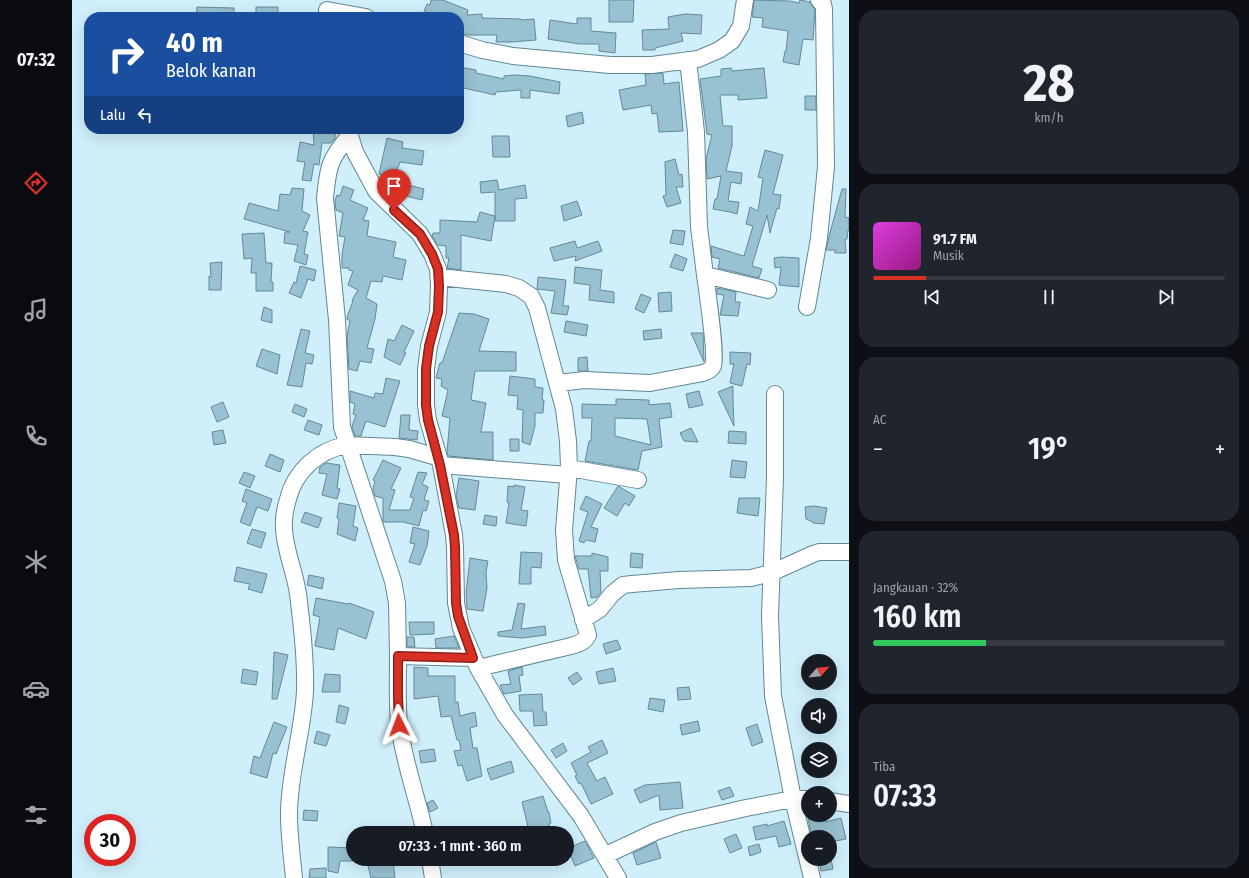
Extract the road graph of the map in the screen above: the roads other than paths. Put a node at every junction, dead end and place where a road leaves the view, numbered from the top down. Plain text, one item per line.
1 (745, 0) edge
2 (819, 0) edge
3 (327, 9) edge
4 (338, 12) edge
5 (464, 45) edge
6 (688, 60) junction
7 (348, 134) edge
8 (350, 134) edge
9 (705, 275) junction
10 (439, 277) junction
11 (768, 290) dead end
12 (807, 307) dead end
13 (558, 383) junction
14 (775, 394) dead end
15 (347, 445) junction
16 (439, 461) junction
17 (568, 472) junction
18 (638, 480) dead end
19 (849, 552) edge
20 (771, 573) junction
21 (583, 620) junction
22 (398, 656) junction
23 (476, 663) junction
24 (800, 799) edge
25 (837, 802) edge
26 (849, 804) edge
27 (423, 826) edge
28 (606, 855) junction
29 (431, 866) edge
30 (294, 878) edge
31 (433, 878) edge
32 (618, 878) edge
33 (812, 878) edge

1 - 6 street
2 - 12 street
3 - 4 street
5 - 6 street
6 - 9 street
7 - 15 street
8 - 10 street
9 - 11 street
9 - 13 street
10 - 13 street
10 - 16 street
13 - 17 street
14 - 20 street
15 - 16 street
15 - 22 street
15 - 30 street
16 - 17 street
16 - 23 street
17 - 18 street
17 - 21 street
19 - 20 street
20 - 21 street
20 - 24 street
21 - 23 street
22 - 23 street
22 - 27 street
23 - 28 street
24 - 28 street
24 - 33 street
25 - 26 street
28 - 32 street
29 - 31 street

